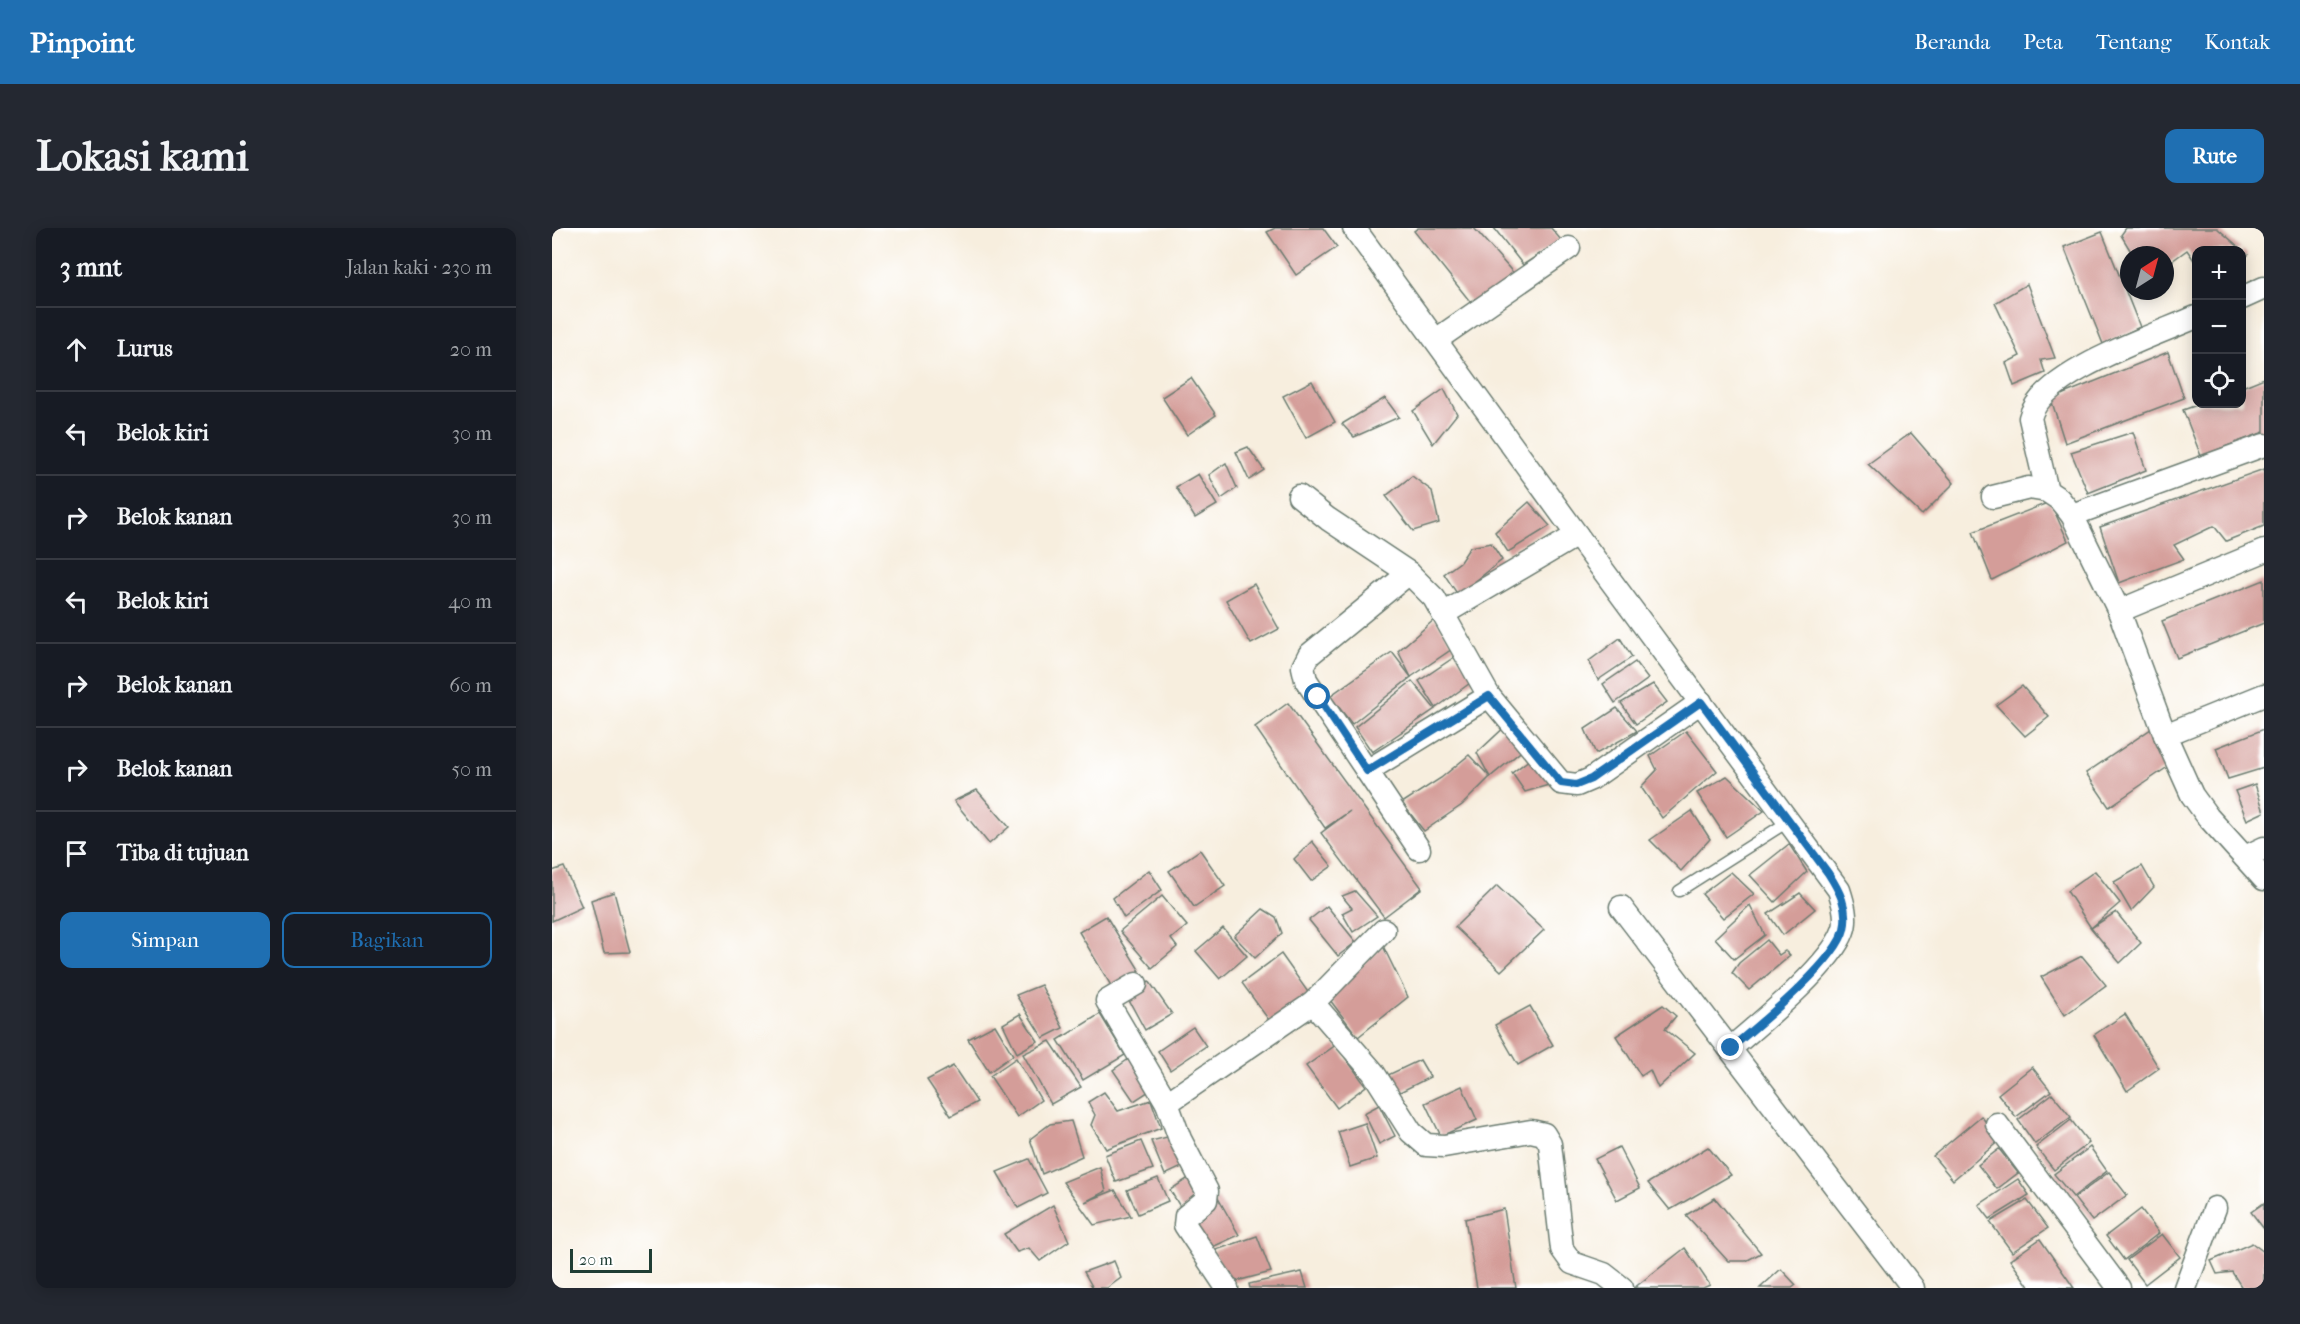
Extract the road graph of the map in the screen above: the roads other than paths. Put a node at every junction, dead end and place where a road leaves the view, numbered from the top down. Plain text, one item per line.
1 (1354, 228) edge
2 (1569, 248) dead end
3 (2264, 288) edge
4 (2246, 296) edge
5 (2192, 319) edge
6 (1436, 340) junction
7 (2264, 445) edge
8 (2047, 491) junction
9 (1299, 496) dead end
10 (1993, 497) dead end
11 (2072, 515) junction
12 (1577, 535) junction
13 (2264, 550) edge
14 (1409, 573) junction
15 (2119, 611) junction
16 (1443, 614) junction
17 (2264, 694) edge
18 (1489, 696) junction
19 (1701, 702) junction
20 (2165, 735) junction
21 (1367, 771) junction
22 (1789, 821) junction
23 (1419, 849) dead end
24 (2254, 852) edge
25 (2264, 879) edge
26 (1679, 891) dead end
27 (1621, 907) dead end
28 (1384, 930) dead end
29 (1136, 984) dead end
30 (1313, 1002) junction
31 (1731, 1048) junction
32 (1167, 1104) junction
33 (1997, 1124) dead end
34 (2216, 1208) dead end
35 (1227, 1288) edge
36 (1622, 1288) edge
37 (1913, 1288) edge
38 (2119, 1288) edge
39 (2185, 1288) edge

1 - 6 street
2 - 6 street
3 - 4 street
5 - 8 street
6 - 12 street
7 - 11 street
8 - 10 street
8 - 11 street
9 - 14 street
11 - 15 street
12 - 16 street
12 - 19 street
13 - 15 street
14 - 16 street
14 - 21 street
15 - 20 street
16 - 18 street
17 - 20 street
18 - 19 street
18 - 21 street
19 - 22 street
20 - 24 street
21 - 23 street
22 - 26 lane
22 - 31 street
24 - 25 street
27 - 31 street
28 - 30 street
29 - 32 street
30 - 32 street
30 - 36 street
31 - 37 street
32 - 35 street
33 - 38 street
34 - 39 street

